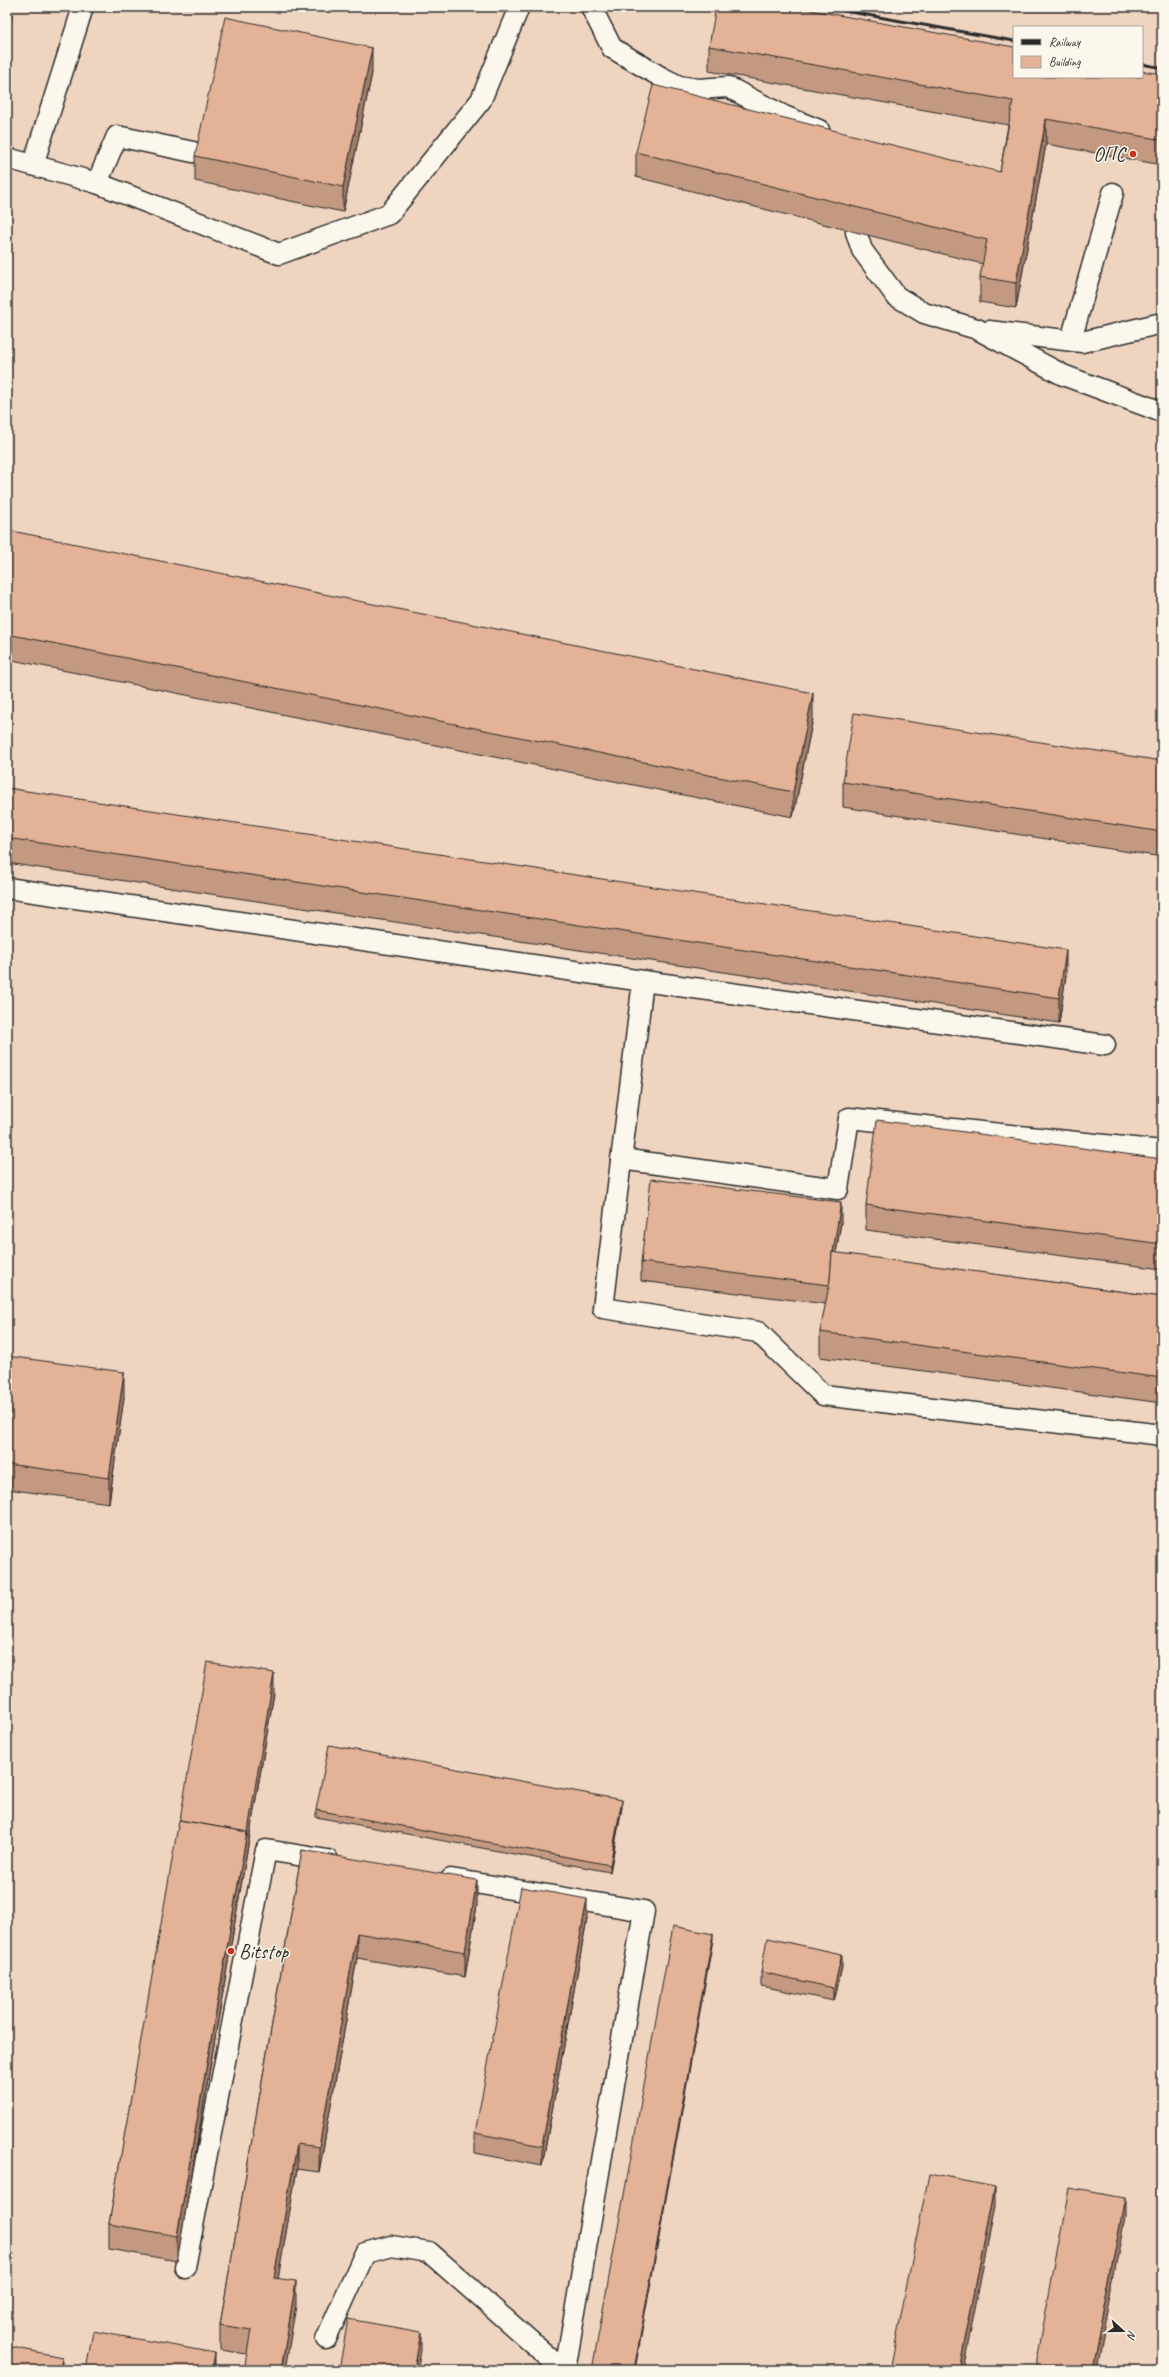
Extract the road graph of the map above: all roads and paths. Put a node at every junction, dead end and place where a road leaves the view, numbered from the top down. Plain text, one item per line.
1 (82, 7) edge
2 (519, 7) edge
3 (591, 7) edge
4 (834, 138) edge
5 (193, 152) dead end
6 (7, 158) edge
7 (33, 166) junction
8 (97, 183) junction
9 (1113, 193) dead end
10 (856, 232) edge
11 (1162, 323) edge
12 (977, 329) junction
13 (1071, 340) junction
14 (1162, 412) edge
15 (7, 888) edge
16 (643, 981) junction
17 (1105, 1045) dead end
18 (1162, 1151) edge
19 (621, 1158) junction
20 (1162, 1434) edge
21 (345, 1862) edge
22 (431, 1876) edge
23 (185, 2267) dead end
24 (326, 2339) dead end
25 (564, 2370) edge

1 - 7 lane
2 - 8 lane
3 - 4 lane
5 - 8 lane
6 - 7 lane
7 - 8 lane
9 - 13 lane
10 - 12 lane
11 - 13 lane
12 - 13 lane
12 - 14 lane
15 - 16 lane
16 - 17 lane
16 - 19 lane
18 - 19 lane
19 - 20 lane
21 - 23 lane
22 - 25 lane
24 - 25 lane

